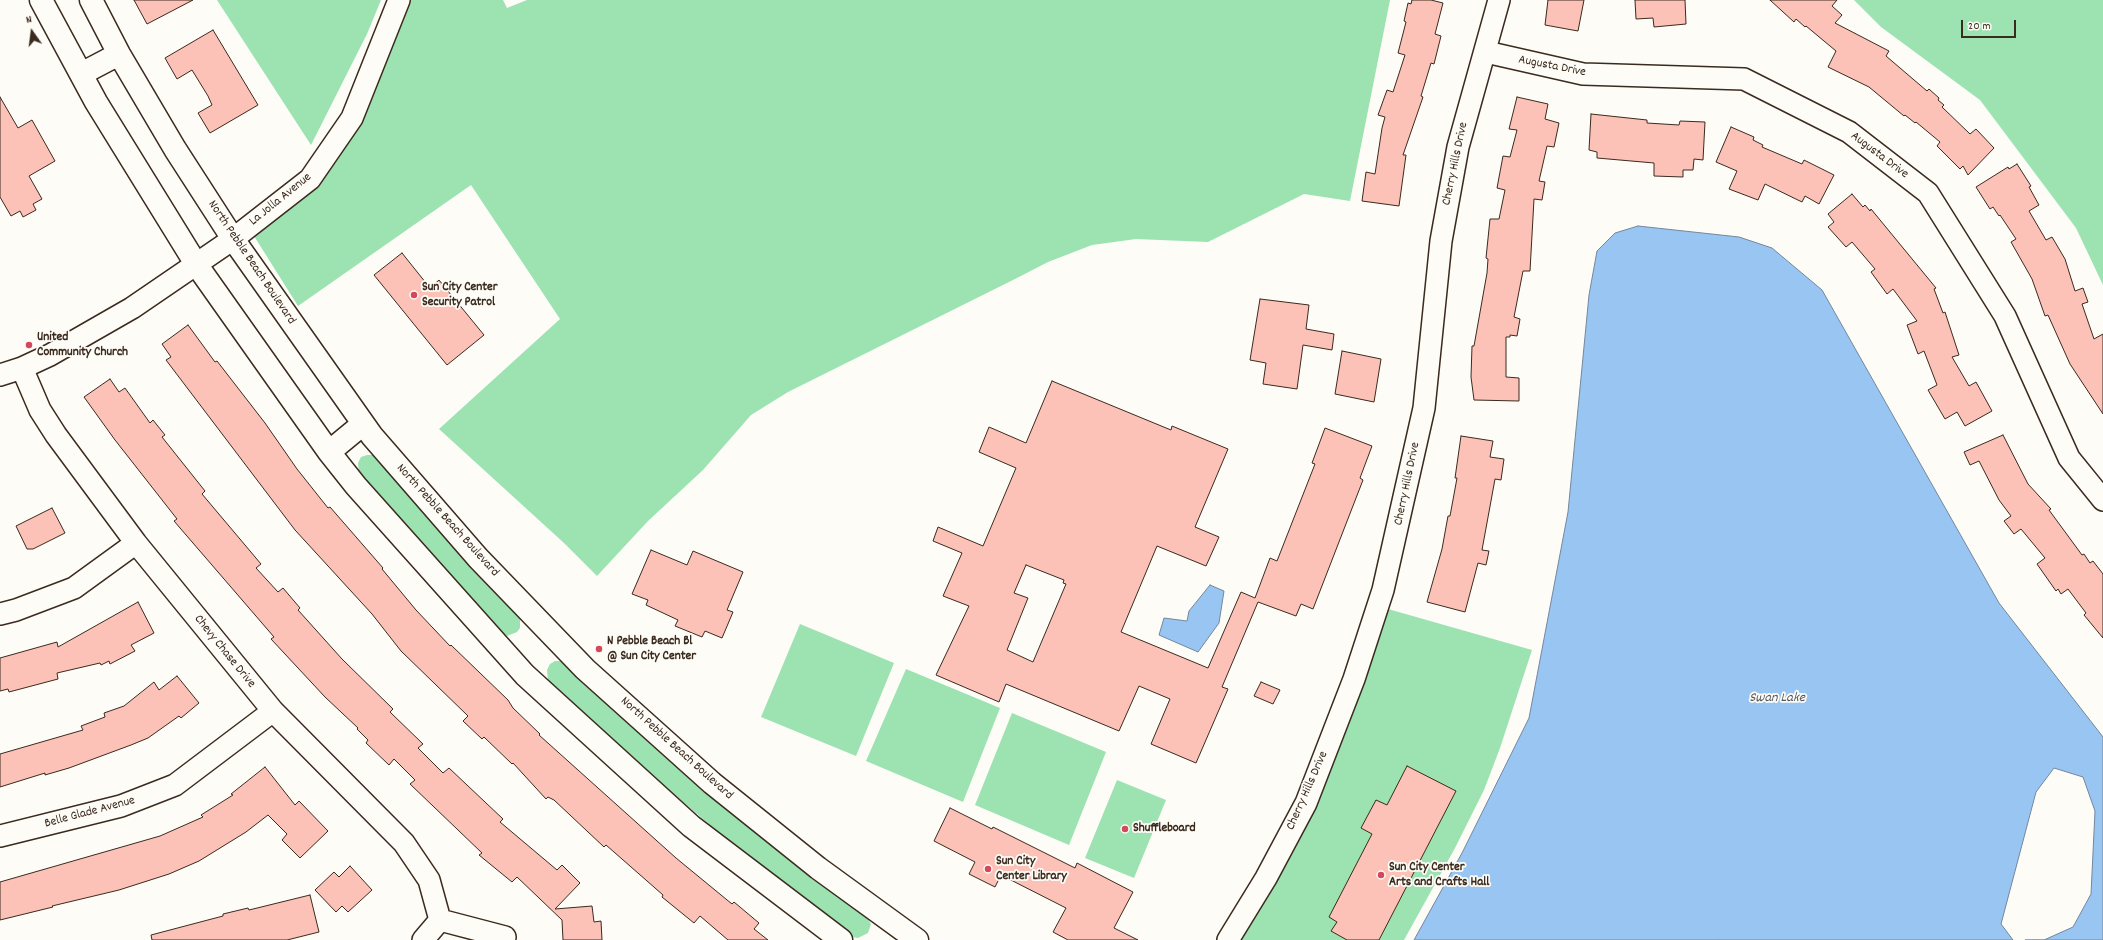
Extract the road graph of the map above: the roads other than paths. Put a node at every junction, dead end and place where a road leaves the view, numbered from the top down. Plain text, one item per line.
1 (41, 0) edge
2 (91, 0) edge
3 (399, 0) edge
4 (1499, 0) edge
5 (1486, 52) junction
6 (119, 54) junction
7 (81, 74) junction
8 (233, 239) junction
9 (196, 264) junction
10 (22, 368) junction
11 (0, 375) edge
12 (363, 424) junction
13 (329, 452) junction
14 (2103, 500) edge
15 (136, 543) junction
16 (0, 614) edge
17 (273, 711) junction
18 (0, 836) edge
19 (440, 920) junction
20 (505, 937) dead end
21 (907, 937) edge
22 (423, 940) edge
23 (841, 940) edge
24 (1228, 940) edge

1 - 7 street
2 - 6 street, North Pebble Beach Boulevard
3 - 8 street, La Jolla Avenue
4 - 5 street, Cherry Hills Drive
5 - 14 street, Augusta Drive
5 - 24 street, Cherry Hills Drive
6 - 7 street
6 - 8 street, North Pebble Beach Boulevard
7 - 9 street
8 - 9 street, La Jolla Avenue
8 - 12 street, North Pebble Beach Boulevard
9 - 10 street, La Jolla Avenue
9 - 13 street
10 - 11 street, La Jolla Avenue
10 - 15 street, Chevy Chase Drive
12 - 13 street
12 - 21 street, North Pebble Beach Boulevard
13 - 23 street
15 - 16 street
15 - 17 street, Chevy Chase Drive
17 - 18 street, Belle Glade Avenue
17 - 19 street, Chevy Chase Drive
19 - 20 street
19 - 22 street

